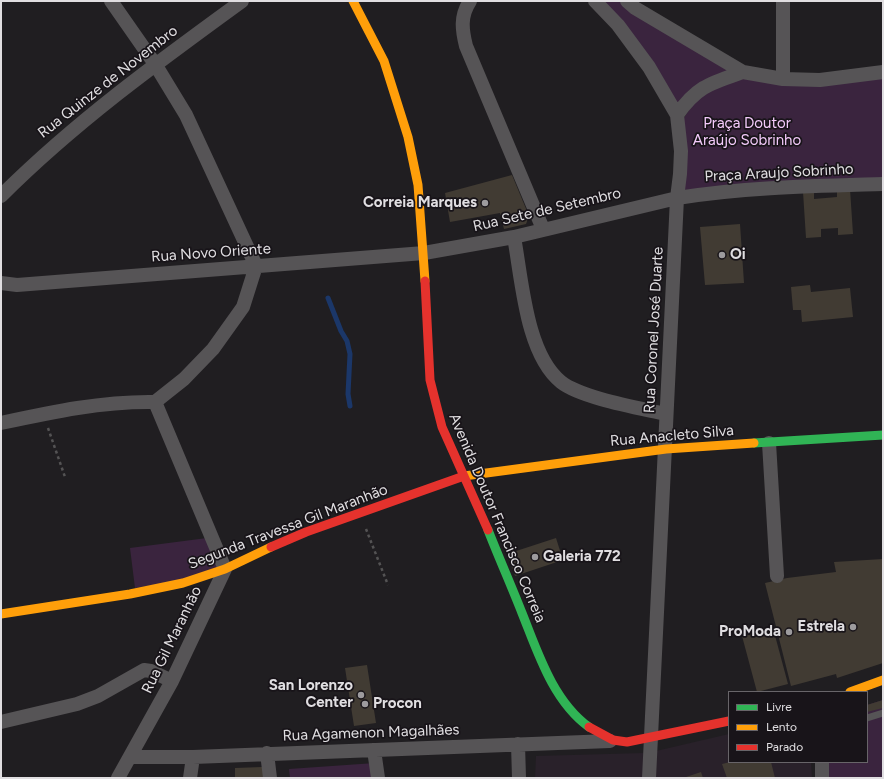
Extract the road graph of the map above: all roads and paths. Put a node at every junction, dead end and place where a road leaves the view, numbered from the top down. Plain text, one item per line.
1 (111, 1) edge
2 (242, 1) edge
3 (354, 1) edge
4 (470, 1) edge
5 (595, 1) edge
6 (783, 1) edge
7 (631, 5) edge
8 (618, 25) junction
9 (155, 64) junction
10 (743, 72) junction
11 (883, 72) edge
12 (783, 79) junction
13 (677, 115) junction
14 (883, 184) edge
15 (1, 196) edge
16 (677, 198) junction
17 (543, 229) junction
18 (514, 237) junction
19 (424, 253) junction
20 (256, 266) junction
21 (1, 283) edge
22 (155, 402) junction
23 (44, 414) junction
24 (666, 414) junction
25 (1, 423) edge
26 (883, 435) edge
27 (768, 443) junction
28 (666, 449) junction
29 (464, 476) junction
30 (65, 477) dead end
31 (360, 514) junction
32 (224, 570) junction
33 (777, 576) dead end
34 (388, 585) dead end
35 (1, 614) edge
36 (883, 680) edge
37 (172, 681) junction
38 (853, 691) edge
39 (883, 713) edge
40 (868, 718) edge
41 (728, 721) edge
42 (1, 722) edge
43 (650, 738) junction
44 (613, 740) junction
45 (518, 744) junction
46 (374, 750) junction
47 (267, 753) junction
48 (193, 757) junction
49 (131, 758) junction
50 (822, 763) edge
51 (118, 778) edge
52 (190, 778) edge
53 (270, 778) edge
54 (378, 778) edge
55 (519, 778) edge
56 (649, 778) edge
57 (822, 778) edge

1 - 9 street
2 - 9 street, Rua Quinze de Novembro
3 - 19 main road, Avenida Doutor Francisco Correia
4 - 17 street
5 - 8 street
6 - 12 street
7 - 8 street
7 - 10 street
8 - 13 street
9 - 15 street, Rua Quinze de Novembro
9 - 20 street
10 - 12 street
10 - 13 street
11 - 12 street
13 - 16 street, Rua Coronel José Duarte
14 - 16 street, Praça Araujo Sobrinho
16 - 17 street, Rua Sete de Setembro
16 - 24 street, Rua Coronel José Duarte
17 - 18 street, Rua Sete de Setembro
18 - 19 street, Rua Sete de Setembro
18 - 24 street
19 - 20 street, Rua Novo Oriente
19 - 29 main road, Avenida Doutor Francisco Correia
20 - 21 street, Rua Novo Oriente
20 - 22 street
22 - 23 street
22 - 32 street
23 - 25 street
23 - 30 path
24 - 28 street, Rua Coronel José Duarte
26 - 27 main road, Rua Anacleto Silva
27 - 28 main road, Rua Anacleto Silva
27 - 33 street
28 - 29 main road, Rua Anacleto Silva
28 - 43 street, Rua Coronel José Duarte
29 - 31 main road, Segunda Travessa Gil Maranhão
29 - 44 main road, Avenida Doutor Francisco Correia
31 - 32 main road, Segunda Travessa Gil Maranhão
31 - 34 path
32 - 35 main road, Segunda Travessa Gil Maranhão
32 - 37 street, Rua Gil Maranhão
36 - 38 main road
37 - 42 street
37 - 49 street, Rua Gil Maranhão
39 - 40 lane
41 - 43 main road, Avenida Doutor Francisco Correia
43 - 44 main road, Avenida Doutor Francisco Correia
43 - 56 street, Rua Coronel José Duarte
44 - 45 street, Rua Agamenon Magalhães
45 - 46 street, Rua Agamenon Magalhães
45 - 55 street
46 - 47 street, Rua Agamenon Magalhães
46 - 54 street
47 - 48 street, Rua Agamenon Magalhães
47 - 53 street
48 - 49 street, Rua Agamenon Magalhães
48 - 52 street
49 - 51 street, Rua Gil Maranhão
50 - 57 street

